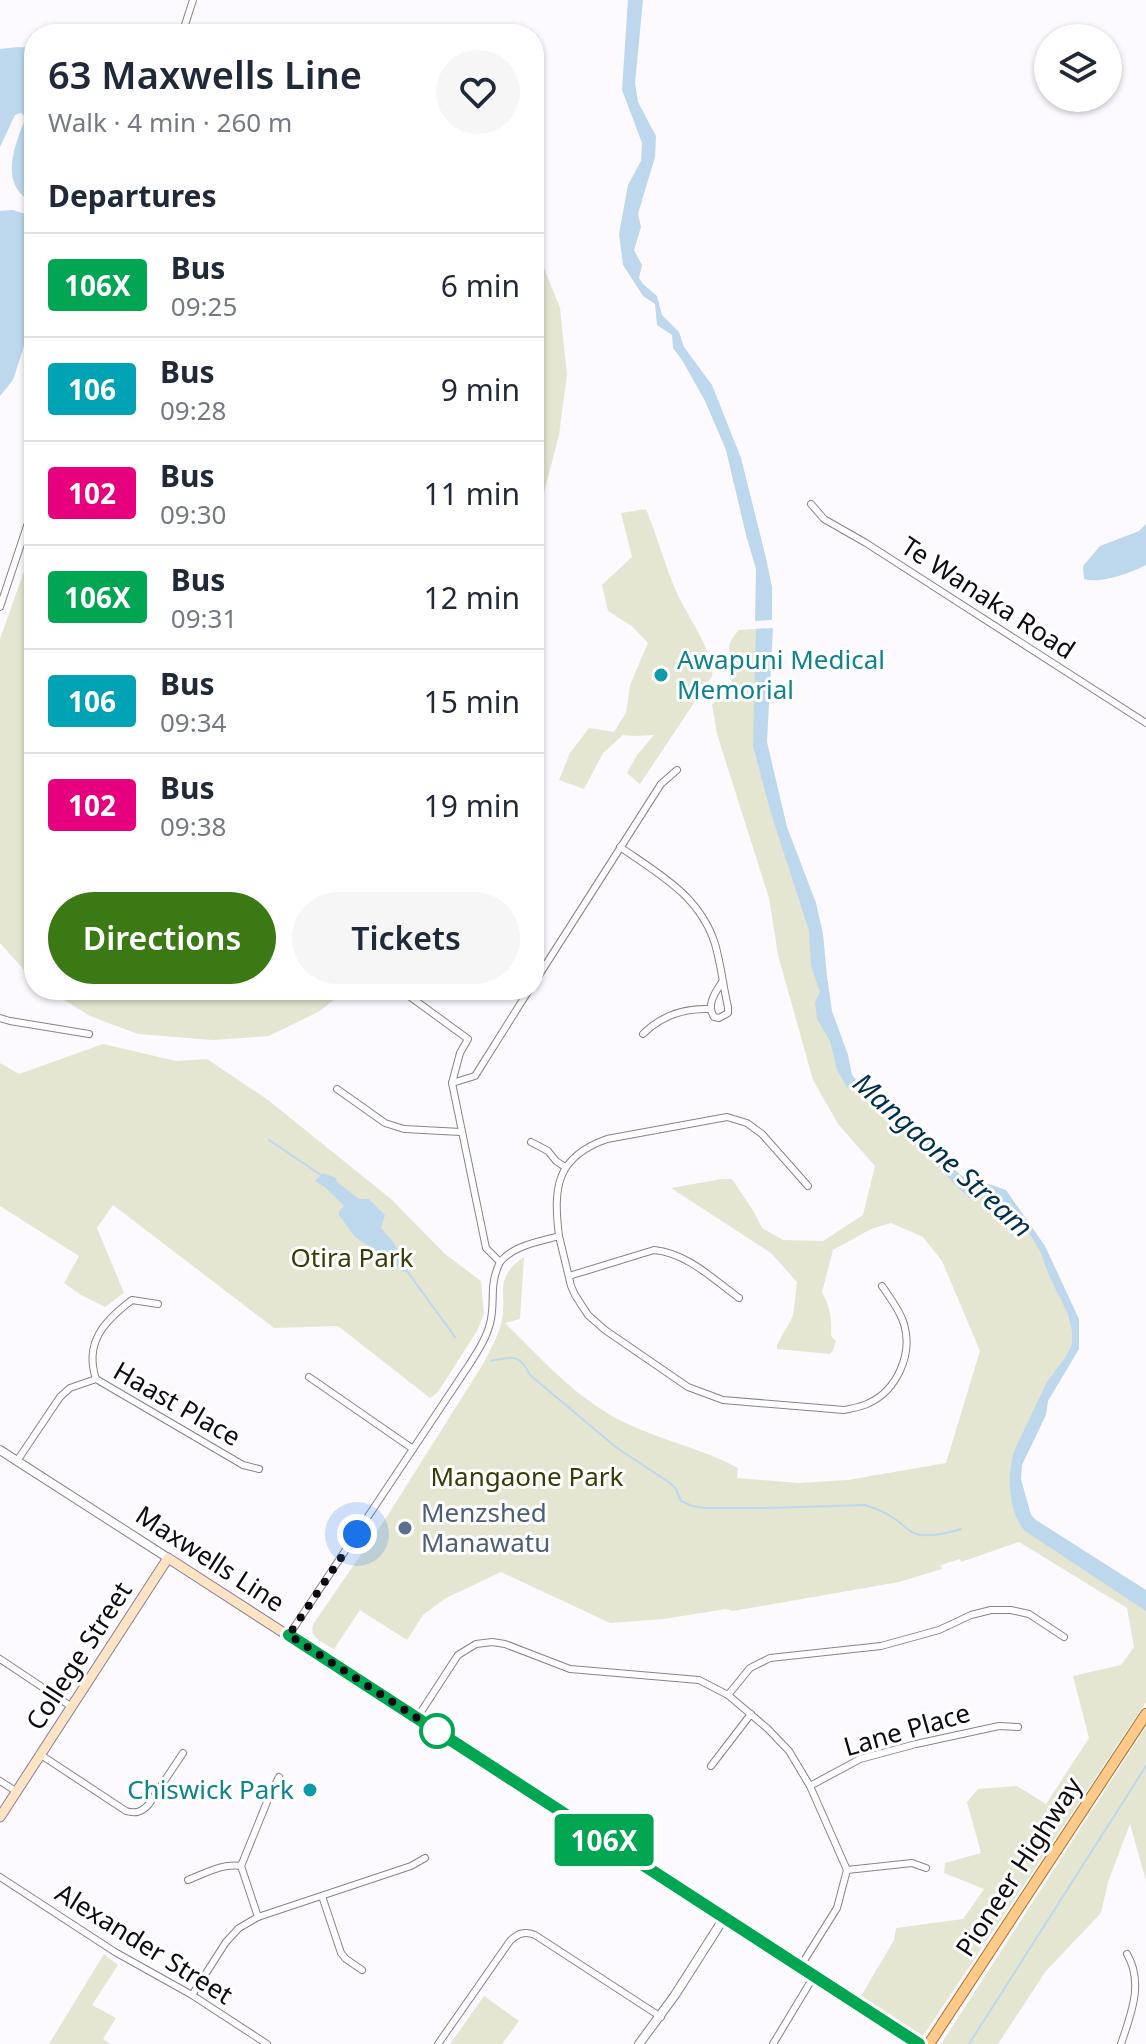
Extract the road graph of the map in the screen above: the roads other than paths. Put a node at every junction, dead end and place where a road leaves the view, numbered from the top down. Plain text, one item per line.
1 (193, 0) edge
2 (185, 24) edge
3 (811, 504) dead end
4 (24, 535) edge
5 (0, 607) edge
6 (1146, 723) edge
7 (677, 770) dead end
8 (620, 847) junction
9 (544, 967) edge
10 (722, 982) junction
11 (415, 1000) edge
12 (523, 1000) edge
13 (710, 1009) junction
14 (0, 1018) edge
15 (89, 1034) dead end
16 (643, 1034) dead end
17 (452, 1083) junction
18 (337, 1089) dead end
19 (461, 1132) junction
20 (531, 1142) dead end
21 (565, 1167) junction
22 (808, 1186) dead end
23 (559, 1236) junction
24 (500, 1262) junction
25 (569, 1276) junction
26 (882, 1286) dead end
27 (739, 1298) dead end
28 (158, 1304) dead end
29 (309, 1377) dead end
30 (96, 1379) junction
31 (413, 1449) junction
32 (0, 1450) edge
33 (17, 1461) junction
34 (259, 1469) dead end
35 (168, 1558) junction
36 (289, 1635) junction
37 (1064, 1637) dead end
38 (0, 1659) edge
39 (728, 1695) junction
40 (72, 1707) junction
41 (751, 1714) junction
42 (1146, 1714) edge
43 (417, 1718) junction
44 (1018, 1727) dead end
45 (183, 1753) dead end
46 (41, 1755) junction
47 (711, 1766) dead end
48 (279, 1777) dead end
49 (0, 1781) edge
50 (810, 1786) junction
51 (17, 1792) junction
52 (0, 1817) edge
53 (425, 1858) dead end
54 (241, 1866) junction
55 (926, 1868) dead end
56 (847, 1870) junction
57 (0, 1877) edge
58 (188, 1880) dead end
59 (322, 1896) junction
60 (258, 1917) junction
61 (724, 1918) junction
62 (1127, 1954) dead end
63 (800, 1967) junction
64 (362, 1970) dead end
65 (814, 1976) junction
66 (192, 1995) junction
67 (661, 2017) junction
68 (264, 2043) edge
69 (438, 2044) edge
70 (639, 2044) edge
71 (773, 2044) edge
72 (920, 2044) edge
73 (929, 2044) edge
74 (1121, 2044) edge

1 - 2 street
3 - 6 street, Te Wanaka Road
4 - 5 street
7 - 8 street
8 - 9 street
8 - 10 street
10 - 13 street
10 - 13 street
11 - 17 street
12 - 17 street
13 - 16 street
14 - 15 street
17 - 19 street
18 - 19 street
19 - 24 street
20 - 21 street
21 - 22 street
21 - 23 street
23 - 24 street
23 - 25 street
24 - 31 street
25 - 26 street
25 - 27 street
28 - 30 street
29 - 31 street
30 - 33 street, Haast Place
30 - 34 street, Haast Place
31 - 36 street
32 - 33 street, Maxwells Line
33 - 35 street, Maxwells Line
35 - 36 main road, Maxwells Line
35 - 40 main road, College Street
36 - 43 main road, Maxwells Line
37 - 39 street
38 - 40 street
39 - 41 street
39 - 43 street
40 - 46 main road, College Street
41 - 47 street
41 - 50 street
42 - 73 main road, Pioneer Highway
43 - 61 main road, Maxwells Line
44 - 50 street, Lane Place
45 - 46 street
46 - 51 main road, College Street
48 - 54 street
49 - 51 street
50 - 56 street
51 - 52 main road, College Street
53 - 59 street
54 - 58 street
54 - 60 street
55 - 56 street
56 - 63 street
57 - 66 street, Alexander Street
59 - 60 street
59 - 64 street
60 - 66 street
61 - 63 main road, Maxwells Line
61 - 67 street
62 - 74 street
63 - 65 main road, Maxwells Line
65 - 71 street
65 - 72 main road, Maxwells Line
66 - 68 street, Alexander Street
67 - 69 street
67 - 70 street

